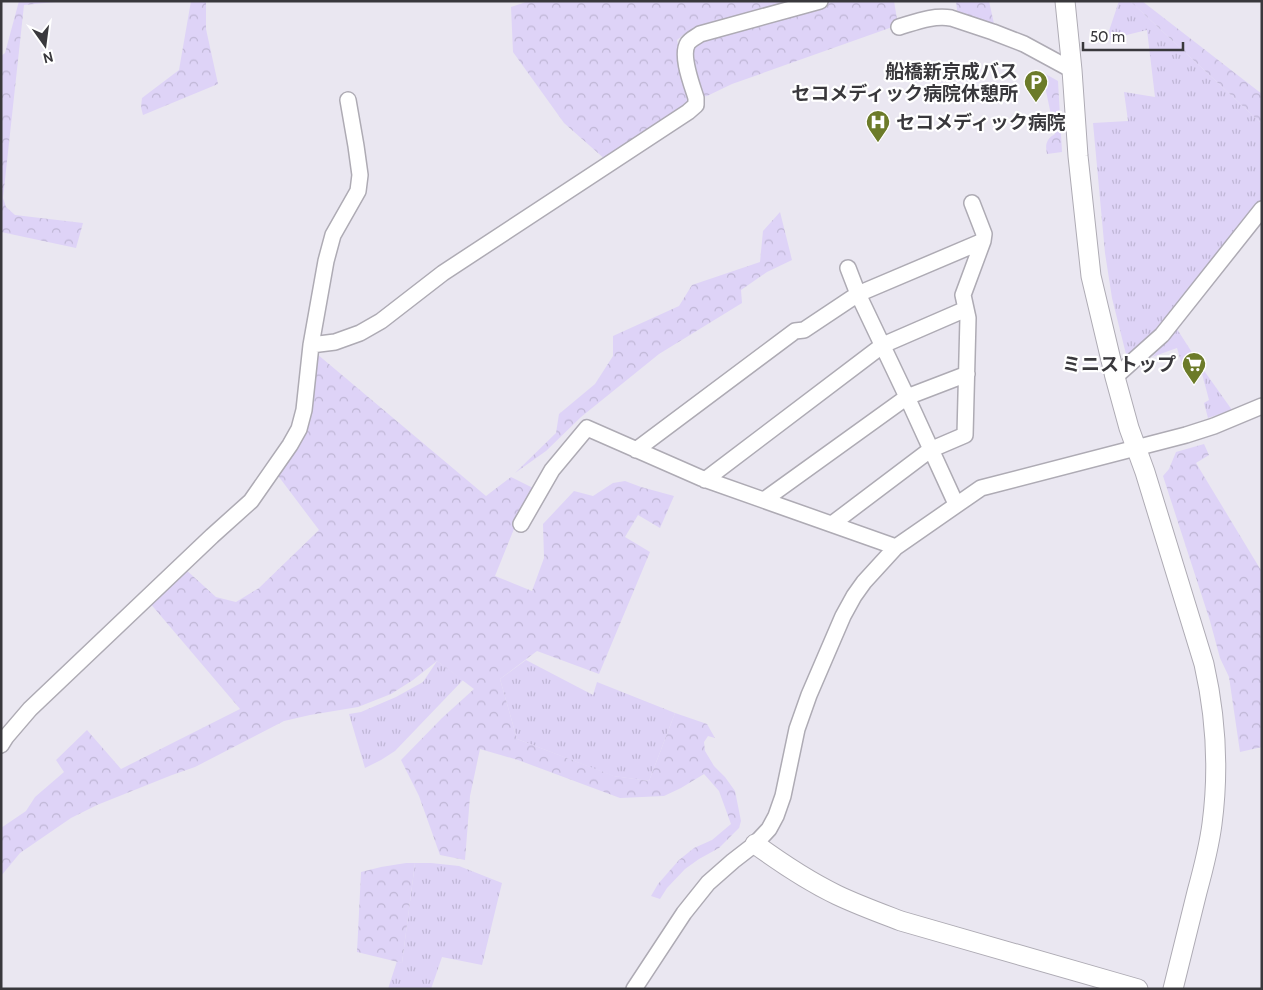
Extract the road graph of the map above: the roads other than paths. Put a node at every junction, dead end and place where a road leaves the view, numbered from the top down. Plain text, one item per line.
1 (820, 1) edge
2 (1065, 1) edge
3 (899, 27) dead end
4 (1072, 70) junction
5 (348, 100) dead end
6 (972, 203) dead end
7 (1262, 209) edge
8 (983, 241) junction
9 (848, 268) dead end
10 (858, 294) junction
11 (966, 310) junction
12 (312, 345) junction
13 (883, 346) junction
14 (967, 374) junction
15 (1116, 377) junction
16 (907, 398) junction
17 (1262, 406) edge
18 (1136, 448) junction
19 (636, 450) junction
20 (930, 450) junction
21 (705, 480) junction
22 (764, 500) junction
23 (956, 504) junction
24 (521, 524) dead end
25 (832, 524) junction
26 (896, 547) junction
27 (3, 737) edge
28 (755, 844) junction
29 (634, 989) edge
30 (1138, 989) edge
31 (1173, 989) edge

1 - 12 street
2 - 4 street
3 - 4 street
4 - 15 street
5 - 12 street
6 - 8 street
7 - 15 street
8 - 10 street
8 - 11 street
9 - 10 street
10 - 13 street
10 - 19 street
11 - 13 street
11 - 14 street
12 - 27 street
13 - 16 street
13 - 21 street
14 - 16 street
14 - 20 street
15 - 18 street
16 - 20 street
16 - 22 street
17 - 18 street
18 - 23 street
18 - 31 street
19 - 21 street
19 - 24 street
20 - 23 street
20 - 25 street
21 - 22 street
22 - 25 street
23 - 26 street
25 - 26 street
26 - 28 street
28 - 29 street
28 - 30 street

